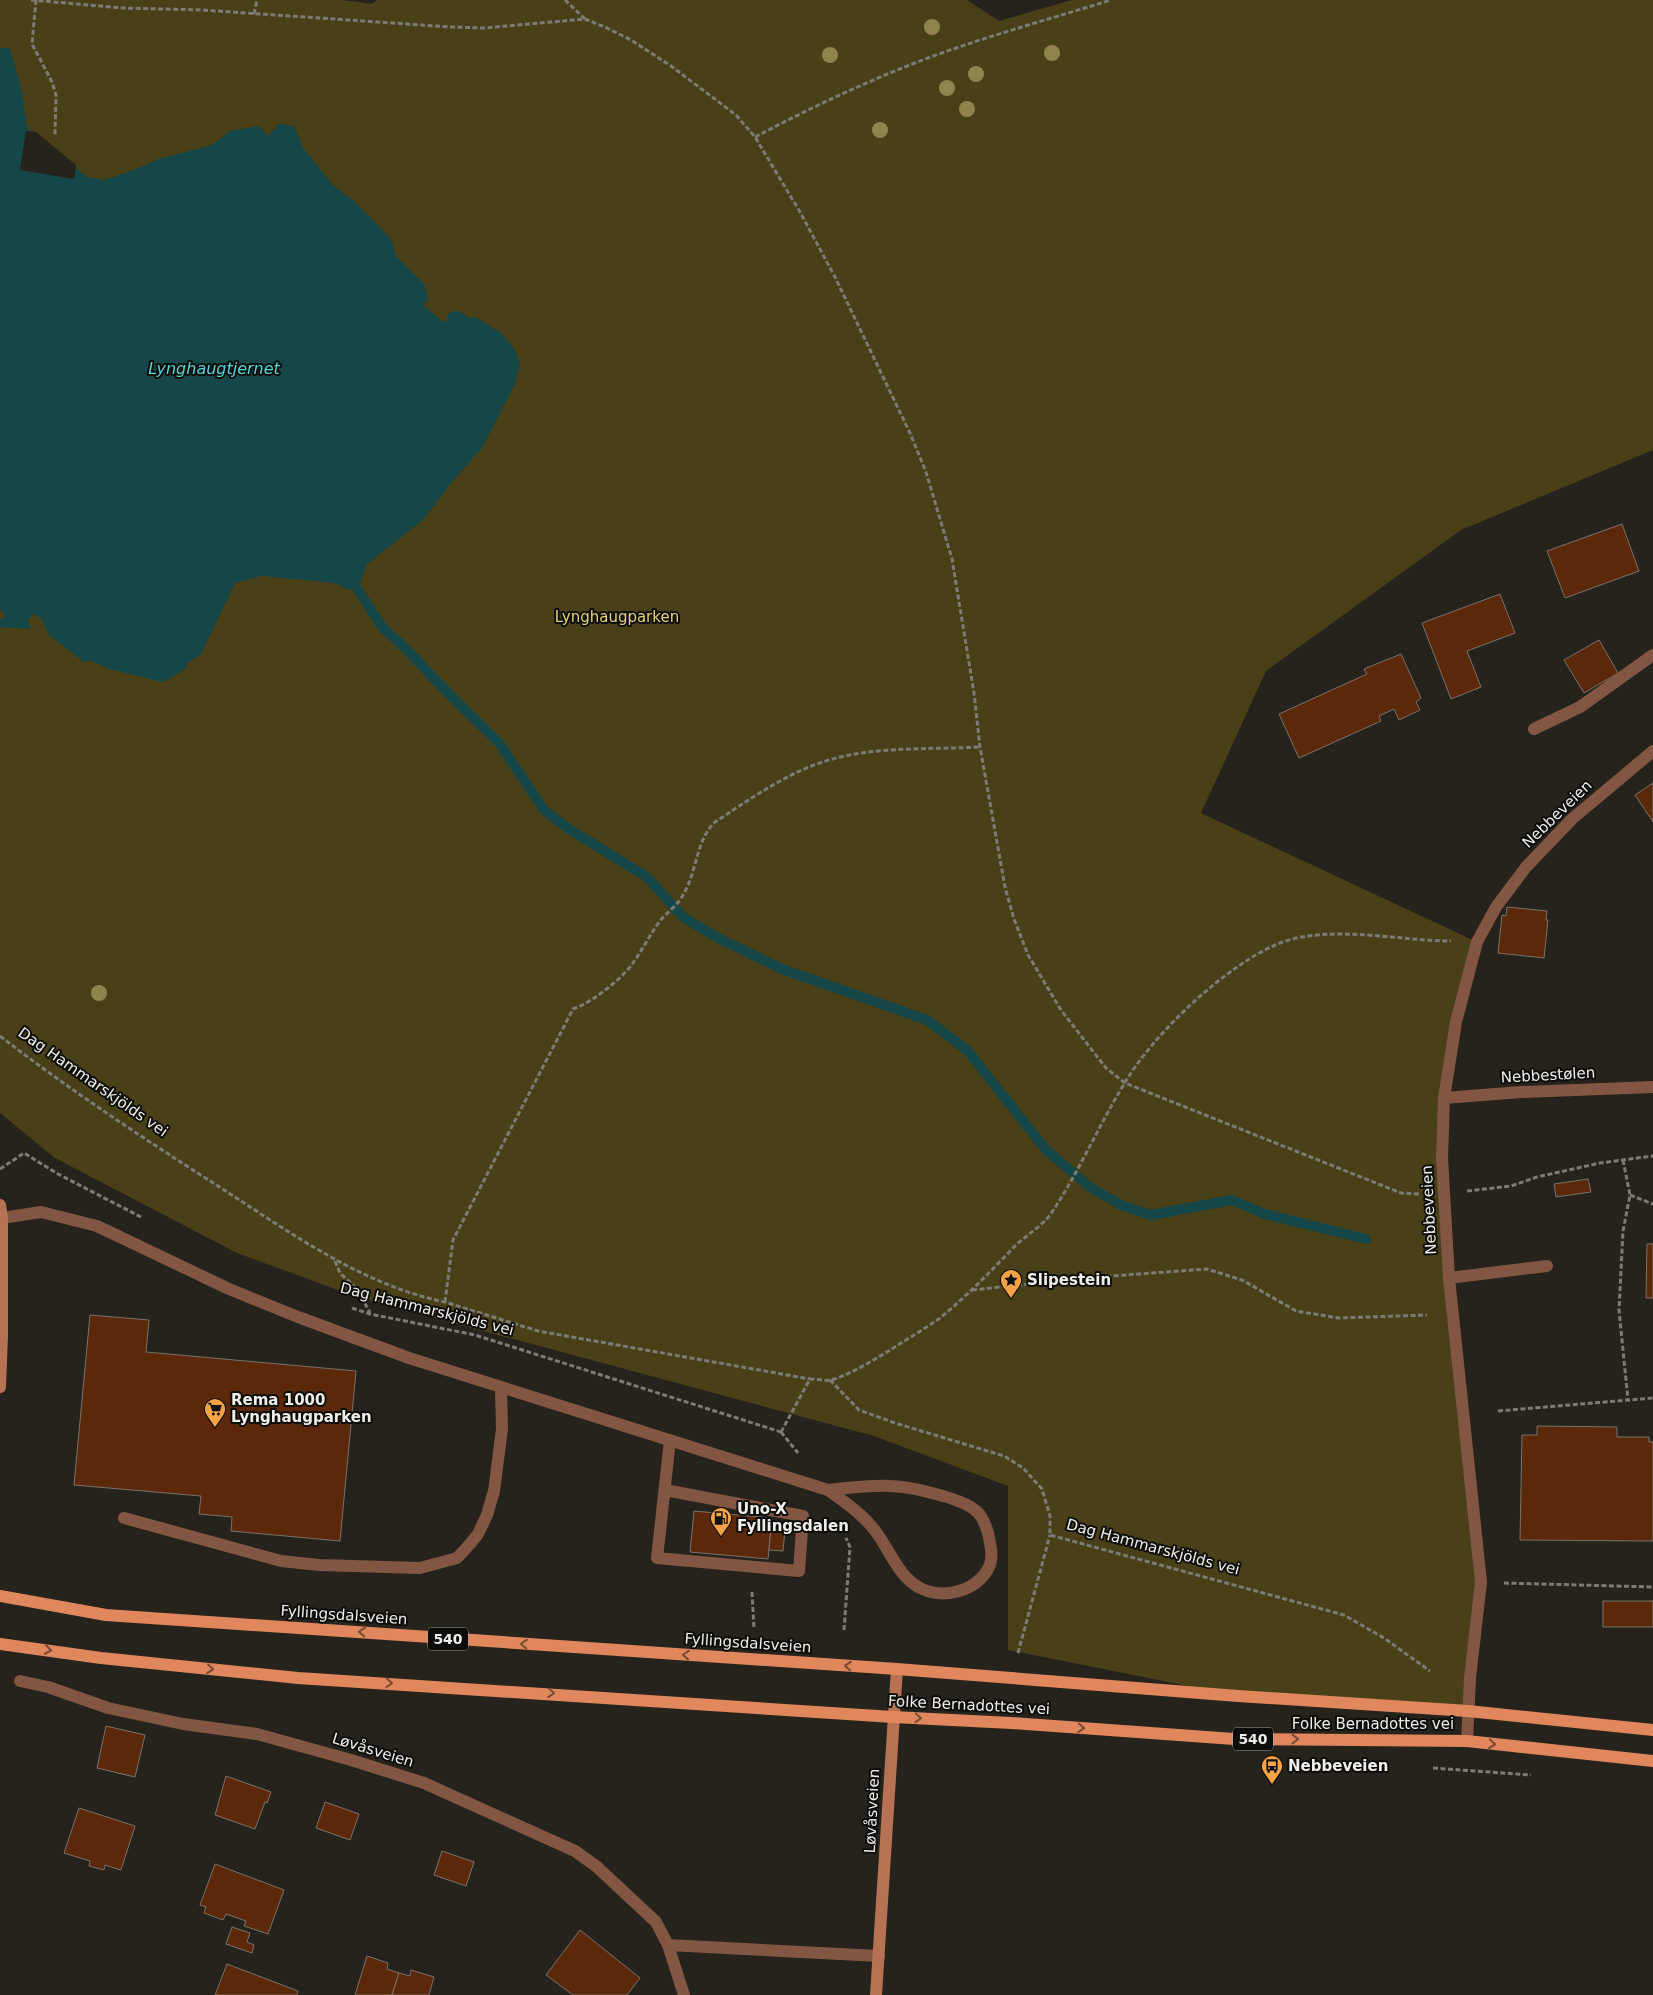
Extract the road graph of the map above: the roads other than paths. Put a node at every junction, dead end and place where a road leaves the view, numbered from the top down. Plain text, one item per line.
1 (1653, 656) edge
2 (1534, 729) dead end
3 (1653, 750) edge
4 (1653, 1087) edge
5 (1444, 1098) junction
6 (0, 1205) edge
7 (1, 1218) edge
8 (1547, 1266) dead end
9 (1449, 1278) junction
10 (1, 1286) edge
11 (0, 1387) edge
12 (501, 1388) junction
13 (670, 1440) junction
14 (665, 1490) junction
15 (828, 1490) junction
16 (124, 1518) dead end
17 (0, 1596) edge
18 (0, 1644) edge
19 (897, 1669) junction
20 (20, 1681) dead end
21 (1468, 1711) junction
22 (893, 1717) junction
23 (1653, 1730) edge
24 (1467, 1741) junction
25 (1653, 1761) edge
26 (668, 1945) junction
27 (879, 1956) junction
28 (684, 1995) edge
29 (876, 1995) edge

1 - 2 street
3 - 5 street, Nebbeveien
4 - 5 street, Nebbestølen
5 - 9 street, Nebbeveien
6 - 7 main road
7 - 10 main road
7 - 12 street
8 - 9 street
9 - 21 street, Nebbeveien
10 - 11 main road
12 - 13 street
12 - 16 street
13 - 14 street
13 - 15 street
14 - 14 street
15 - 15 street
19 -> 17 main road, Fyllingsdalsveien / 540
18 -> 22 main road, Folke Bernadottes vei / 540
19 - 21 main road, Folke Bernadottes vei / 540
19 - 22 main road, Løvåsveien
20 - 26 street, Løvåsveien
21 - 23 main road, Folke Bernadottes vei / 540
21 - 24 street, Nebbeveien
22 -> 24 main road, Folke Bernadottes vei / 540
22 - 27 main road, Løvåsveien
24 -> 25 main road, Folke Bernadottes vei / 540
26 - 27 street
26 - 28 street, Løvåsveien
27 - 29 main road, Løvåsveien

